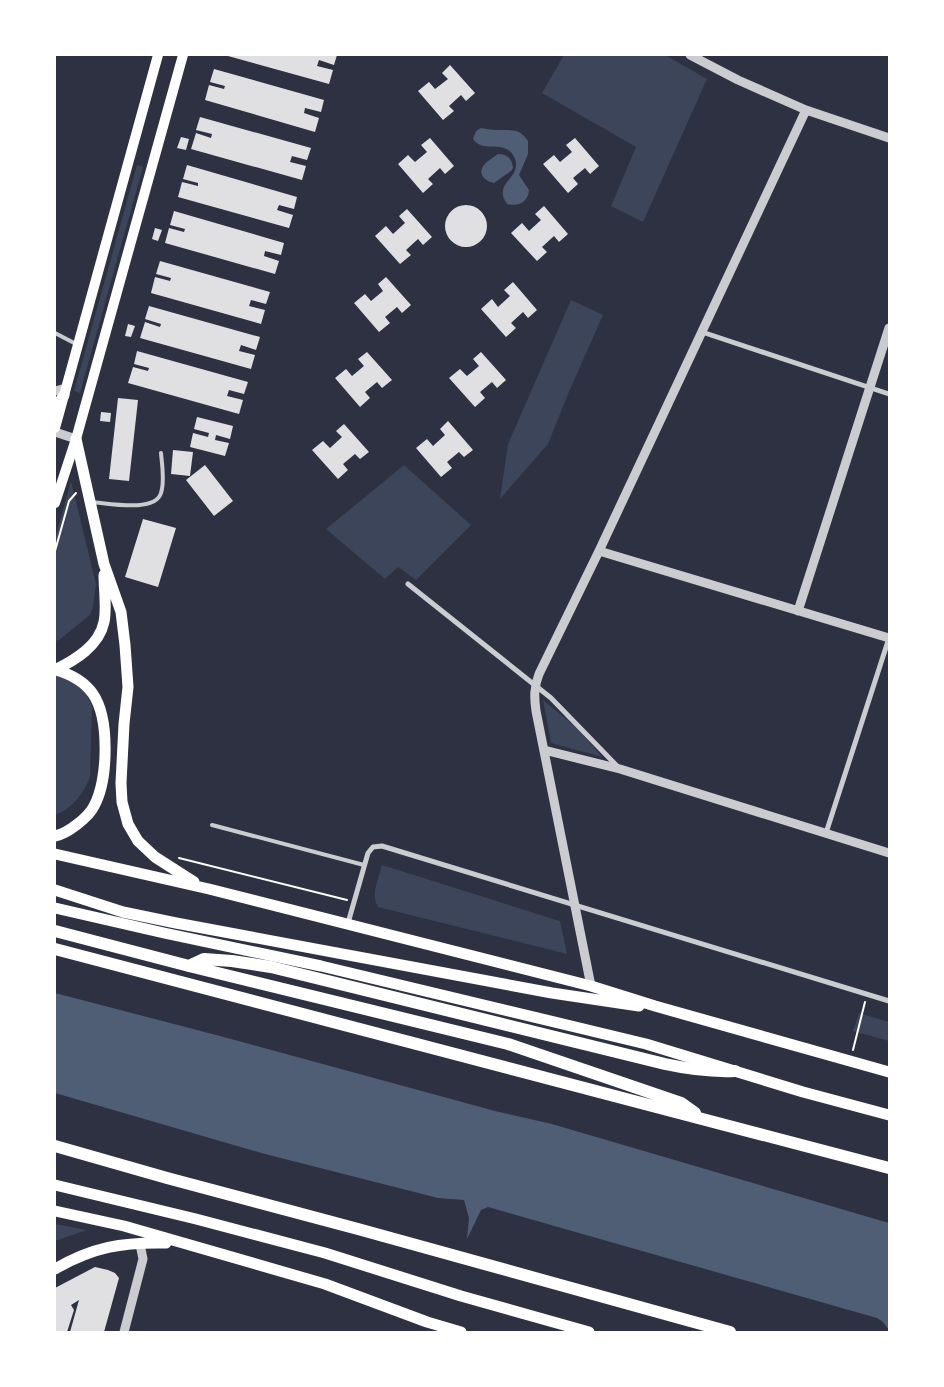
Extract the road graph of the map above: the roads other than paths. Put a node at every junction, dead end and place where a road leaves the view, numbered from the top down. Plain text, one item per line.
1 (158, 55) edge
2 (183, 55) edge
3 (690, 55) edge
4 (806, 110) junction
5 (889, 138) edge
6 (889, 328) edge
7 (701, 332) junction
8 (55, 333) edge
9 (78, 345) junction
10 (870, 388) junction
11 (61, 392) edge
12 (889, 394) edge
13 (55, 409) edge
14 (55, 428) edge
15 (55, 432) edge
16 (76, 439) junction
17 (161, 453) dead end
18 (89, 502) junction
19 (55, 503) edge
20 (599, 551) junction
21 (104, 564) junction
22 (408, 584) dead end
23 (798, 611) junction
24 (889, 638) edge
25 (55, 670) edge
26 (535, 685) junction
27 (544, 750) junction
28 (620, 769) junction
29 (212, 825) dead end
30 (826, 833) junction
31 (55, 836) edge
32 (889, 853) edge
33 (55, 854) edge
34 (364, 865) junction
35 (209, 889) junction
36 (55, 890) edge
37 (574, 905) junction
38 (55, 908) edge
39 (348, 923) junction
40 (55, 931) edge
41 (55, 949) edge
42 (188, 966) junction
43 (590, 986) junction
44 (889, 1001) edge
45 (655, 1006) junction
46 (735, 1071) junction
47 (889, 1072) edge
48 (889, 1115) edge
49 (703, 1119) junction
50 (55, 1146) edge
51 (889, 1168) edge
52 (55, 1185) edge
53 (55, 1211) edge
54 (139, 1243) junction
55 (183, 1243) junction
56 (55, 1269) edge
57 (124, 1332) edge
58 (461, 1332) edge
59 (589, 1332) edge
60 (730, 1332) edge

1 - 9 main road
2 - 16 main road
3 - 4 street
4 - 5 street
4 - 7 street
6 - 10 street
7 - 10 street
7 - 20 street
8 - 9 lane
9 - 11 main road
10 - 12 street
10 - 23 street
11 - 13 highway
11 - 14 main road
15 - 16 street
16 - 18 highway
16 - 19 main road
17 - 18 lane
18 - 21 highway
20 - 23 street
20 - 26 street
21 - 25 highway
21 - 35 highway
22 - 26 street
23 - 24 street
24 - 30 street
25 - 31 highway
26 - 27 street
26 - 28 street
27 - 28 street
27 - 37 street
28 - 30 street
29 - 34 lane
30 - 32 street
33 - 35 highway
34 - 37 street
34 - 39 street
35 - 39 highway
36 - 45 highway
37 - 43 street
37 - 44 street
38 - 46 highway
39 - 43 highway
40 - 42 highway
41 - 49 highway
42 - 46 highway
42 - 49 highway
43 - 45 highway
45 - 47 highway
46 - 48 highway
49 - 51 highway
50 - 60 highway
52 - 59 highway
53 - 55 highway
54 - 55 highway
54 - 56 highway
54 - 57 street
55 - 58 highway

